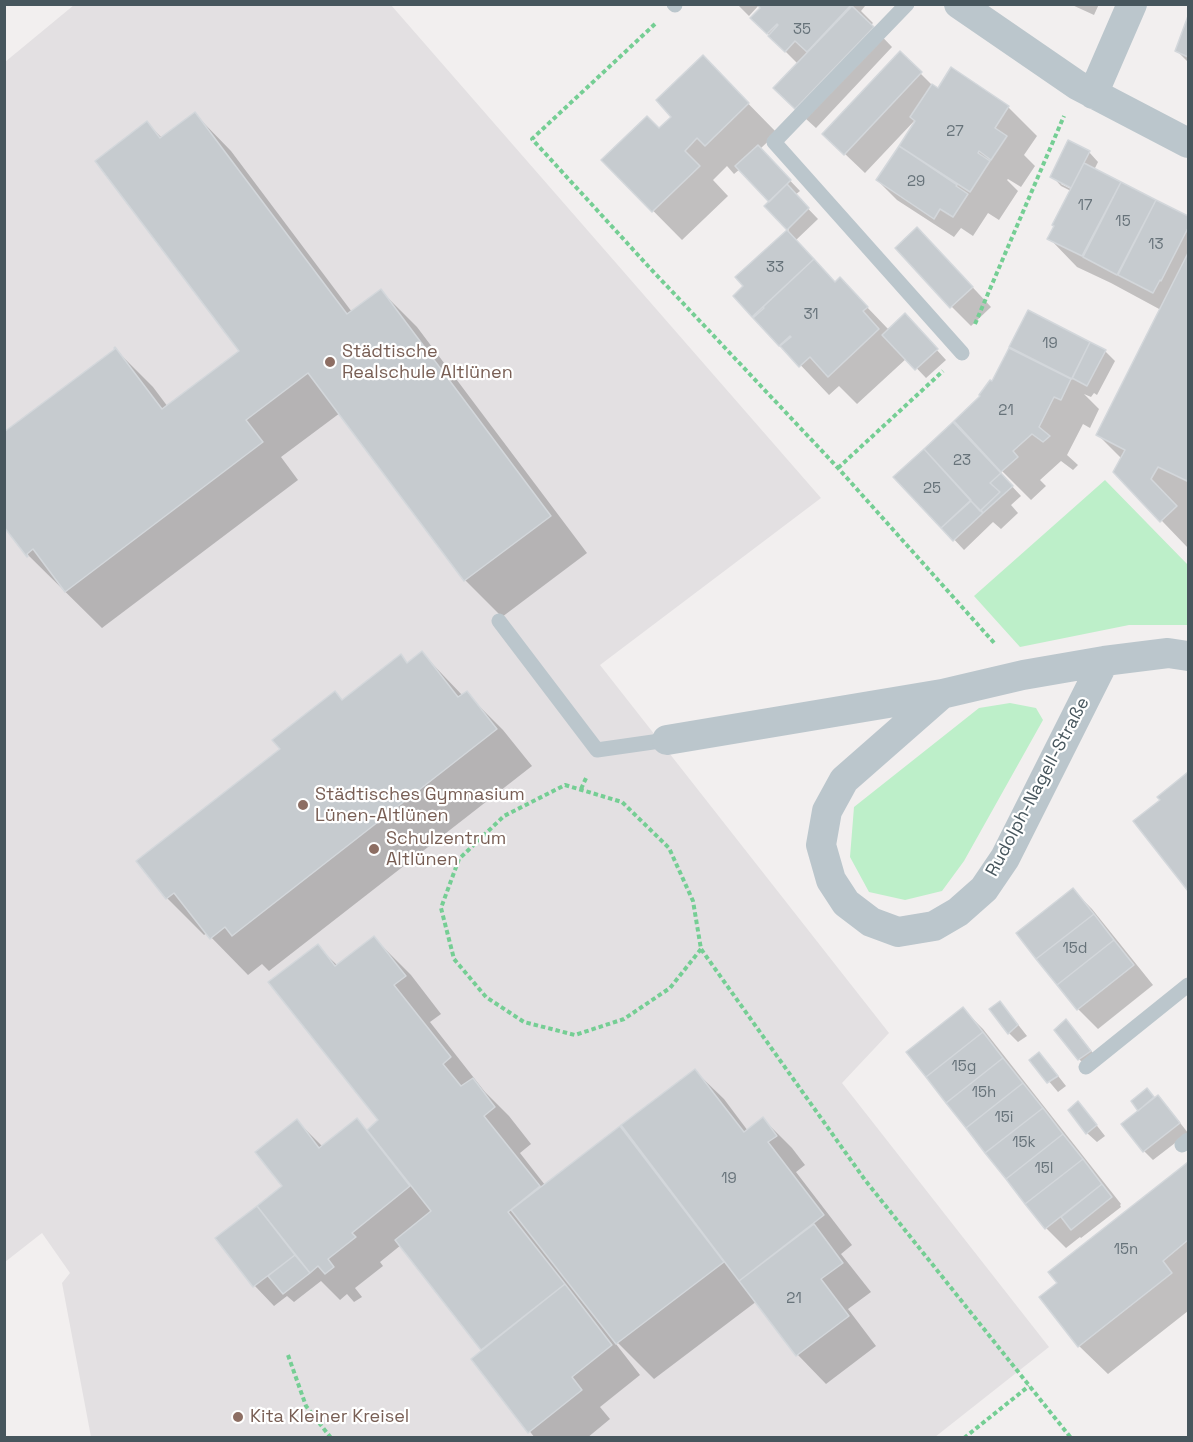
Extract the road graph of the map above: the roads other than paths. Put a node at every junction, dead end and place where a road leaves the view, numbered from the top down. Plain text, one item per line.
1 (907, 4) edge
2 (959, 4) edge
3 (1132, 4) edge
4 (1085, 89) junction
5 (1188, 143) edge
6 (962, 353) road end
7 (499, 621) dead end
8 (1188, 656) edge
9 (1104, 661) junction
10 (942, 694) junction
11 (667, 740) joint
12 (1188, 985) edge
13 (1086, 1067) dead end

1 - 6 lane
2 - 4 street
3 - 4 street
4 - 5 street
7 - 11 lane
8 - 9 street, Rudolph-Nagell-Straße
9 - 10 street, Rudolph-Nagell-Straße
9 - 10 street, Rudolph-Nagell-Straße
10 - 11 street, Rudolph-Nagell-Straße
12 - 13 lane

